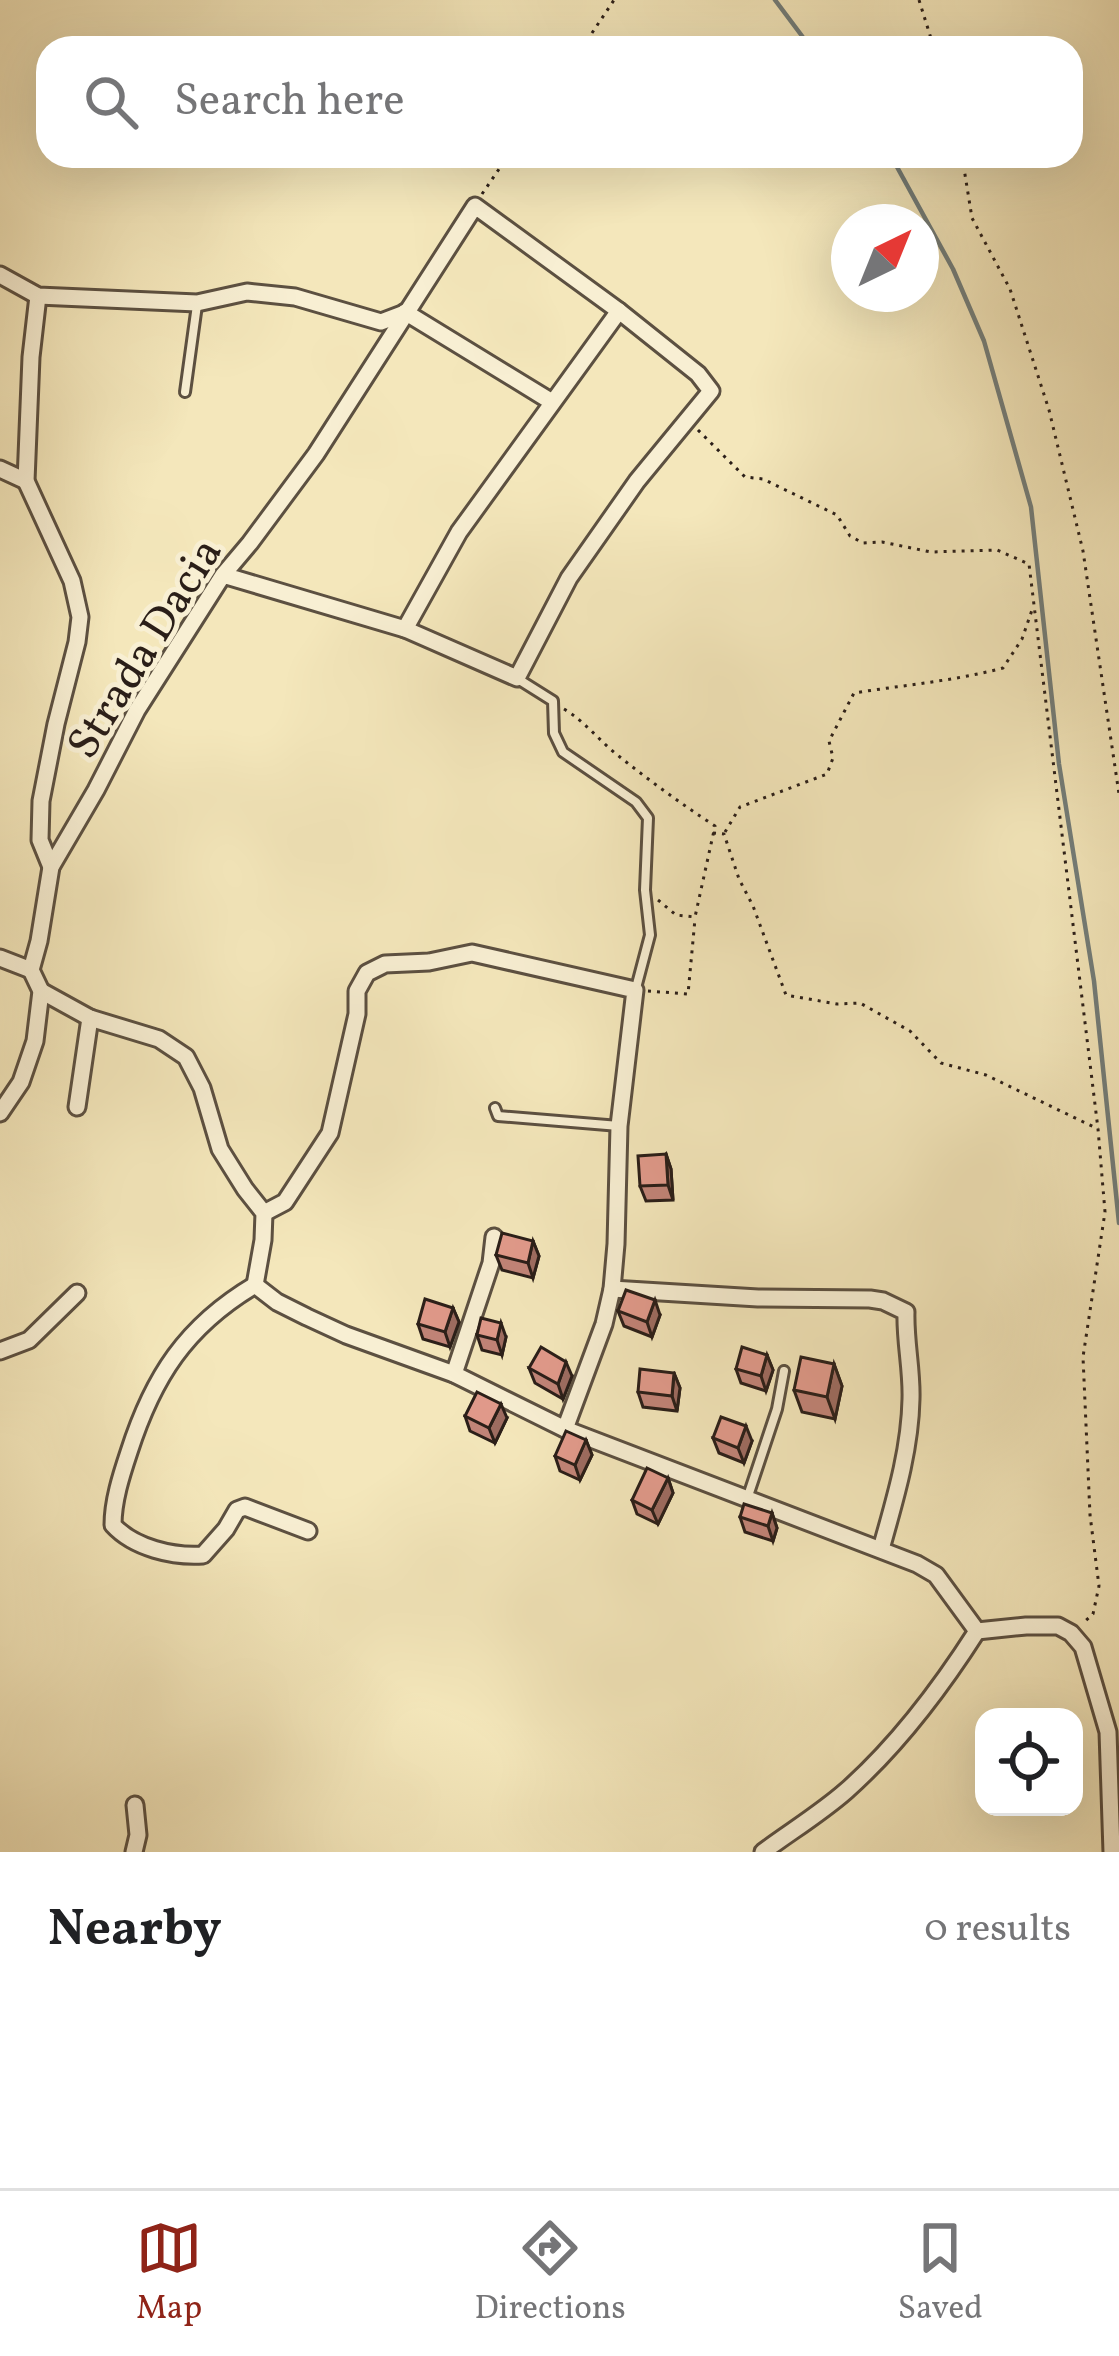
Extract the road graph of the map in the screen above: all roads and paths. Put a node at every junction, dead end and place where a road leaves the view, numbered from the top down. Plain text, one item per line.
1 (614, 0) edge
2 (919, 0) edge
3 (590, 36) edge
4 (930, 36) edge
5 (500, 168) edge
6 (964, 168) edge
7 (475, 206) junction
8 (0, 275) edge
9 (38, 296) junction
10 (197, 303) junction
11 (619, 311) junction
12 (405, 312) junction
13 (185, 392) dead end
14 (552, 402) junction
15 (689, 418) junction
16 (0, 469) edge
17 (26, 481) junction
18 (223, 575) junction
19 (1034, 606) junction
20 (405, 628) junction
21 (517, 678) junction
22 (1117, 761) edge
23 (1119, 794) edge
24 (713, 833) dead end
25 (724, 834) junction
26 (51, 867) junction
27 (695, 917) dead end
28 (0, 958) edge
29 (31, 970) junction
30 (635, 990) junction
31 (41, 992) junction
32 (90, 1018) junction
33 (76, 1107) dead end
34 (495, 1108) dead end
35 (0, 1113) edge
36 (619, 1126) junction
37 (1098, 1129) junction
38 (264, 1213) junction
39 (494, 1237) dead end
40 (255, 1285) junction
41 (612, 1289) junction
42 (77, 1293) dead end
43 (0, 1351) edge
44 (784, 1371) dead end
45 (454, 1374) junction
46 (565, 1429) junction
47 (746, 1500) junction
48 (308, 1531) dead end
49 (881, 1549) junction
50 (977, 1631) junction
51 (1071, 1633) junction
52 (1115, 1794) edge
53 (135, 1805) dead end
54 (134, 1852) edge
55 (763, 1852) edge
56 (1112, 1852) edge

1 - 3 path
2 - 4 path
5 - 7 path
6 - 22 path
7 - 11 street
7 - 12 street, Strada Dacia
8 - 9 street
9 - 10 street
9 - 17 street
10 - 12 street
10 - 13 lane
11 - 14 street
11 - 15 street
12 - 14 street
12 - 18 street, Strada Dacia
14 - 20 street
15 - 19 path
15 - 21 street
16 - 17 street
17 - 26 street
18 - 20 street
18 - 26 street, Strada Dacia
19 - 25 path
19 - 37 path
20 - 21 street
21 - 30 lane
22 - 23 path
24 - 25 path
25 - 37 path
26 - 29 street, Strada Dacia
27 - 30 path
28 - 29 street
29 - 31 street
30 - 36 street
30 - 38 street
31 - 32 street
31 - 35 street
32 - 33 street
32 - 38 street
34 - 36 lane
36 - 41 street
37 - 51 path
38 - 40 street
39 - 45 street
40 - 45 street
40 - 48 street
41 - 46 street
41 - 49 street
42 - 43 street
44 - 47 lane
45 - 46 street
46 - 47 street
47 - 49 street
49 - 50 street
50 - 51 street
50 - 55 street
51 - 52 street
52 - 56 street
53 - 54 street

